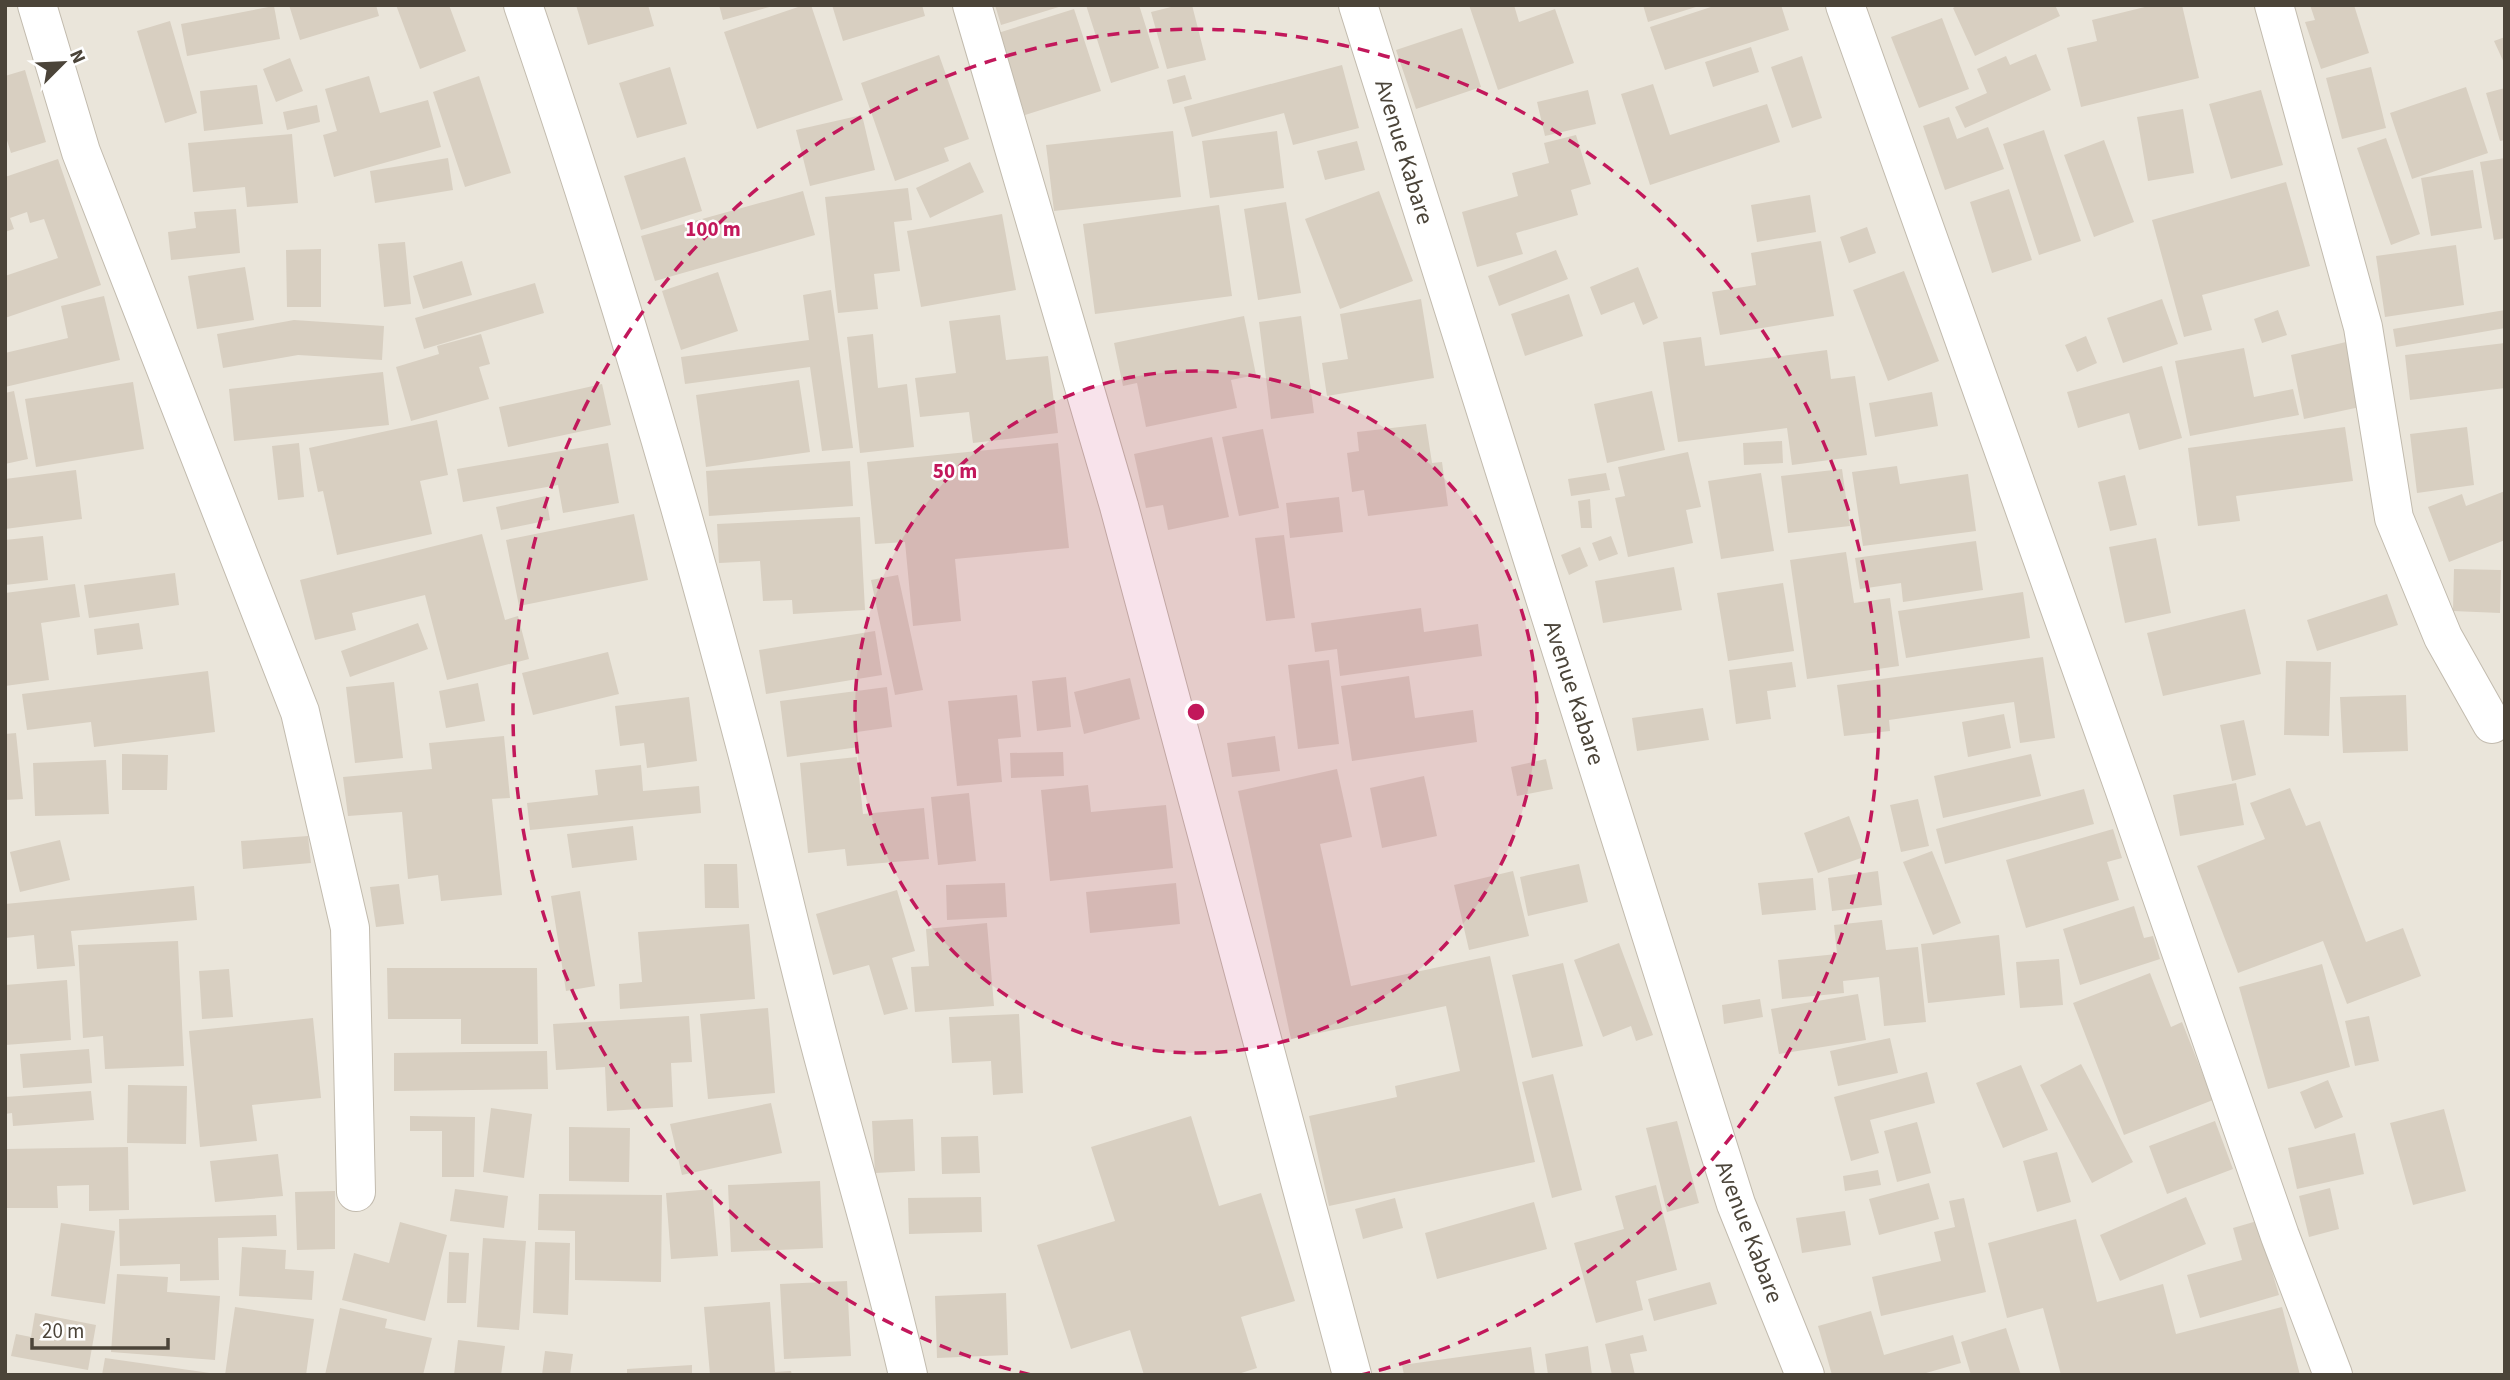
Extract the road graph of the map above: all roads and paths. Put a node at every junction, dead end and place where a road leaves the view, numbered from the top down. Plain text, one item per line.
1 (37, 5) edge
2 (523, 5) edge
3 (972, 5) edge
4 (1358, 5) edge
5 (1845, 5) edge
6 (2274, 5) edge
7 (2492, 724) dead end
8 (356, 1192) dead end
9 (908, 1375) edge
10 (1352, 1375) edge
11 (1805, 1375) edge
12 (2333, 1375) edge

1 - 8 street
2 - 9 street
3 - 10 street
4 - 11 street, Avenue Kabare
5 - 12 street
6 - 7 street

